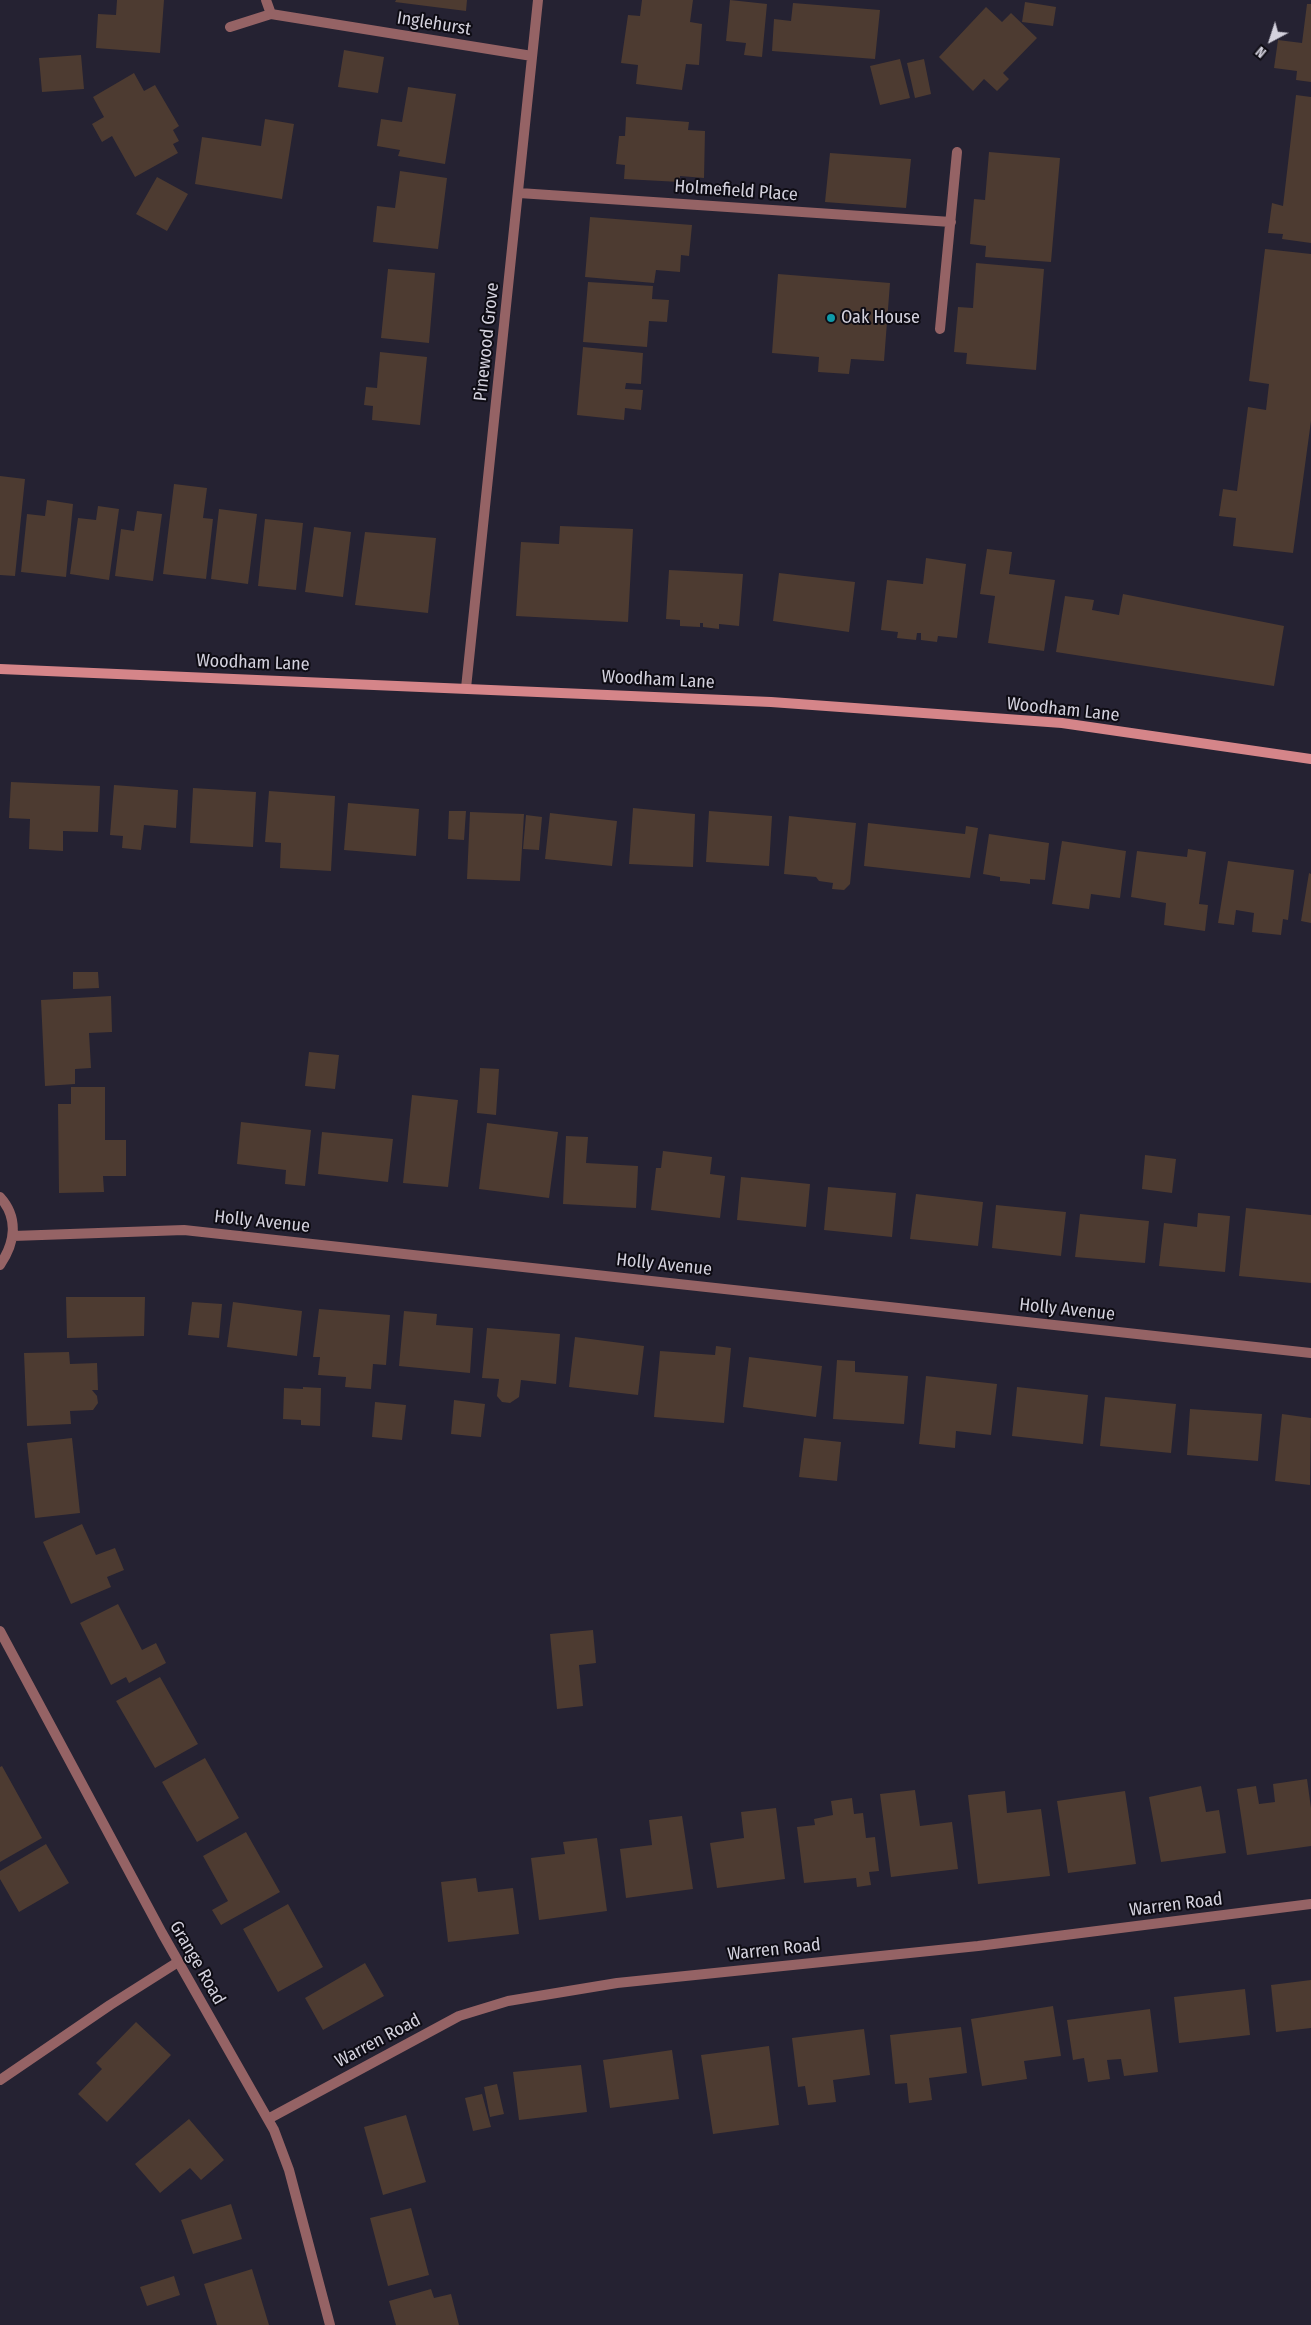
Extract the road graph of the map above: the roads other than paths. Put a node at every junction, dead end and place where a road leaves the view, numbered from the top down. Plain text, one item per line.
1 (266, 0) edge
2 (538, 0) edge
3 (271, 14) junction
4 (230, 27) dead end
5 (532, 56) junction
6 (957, 152) dead end
7 (518, 193) junction
8 (951, 222) junction
9 (940, 328) dead end
10 (0, 669) edge
11 (466, 688) junction
12 (1311, 759) edge
13 (0, 1197) edge
14 (13, 1236) junction
15 (0, 1265) edge
16 (1311, 1353) edge
17 (0, 1631) edge
18 (1311, 1904) edge
19 (178, 1962) junction
20 (0, 2080) edge
21 (268, 2119) junction
22 (330, 2325) edge

1 - 3 street
2 - 5 street, Pinewood Grove
3 - 4 street, Inglehurst
3 - 5 street, Inglehurst
5 - 7 street, Pinewood Grove
6 - 8 street
7 - 8 street, Holmefield Place
7 - 11 street, Pinewood Grove
8 - 9 street
10 - 11 main road, Woodham Lane
11 - 12 main road, Woodham Lane
13 - 14 street
14 - 15 street
14 - 16 street, Holly Avenue
17 - 19 street, Grange Road
18 - 21 street, Warren Road
19 - 20 street
19 - 21 street, Grange Road
21 - 22 street, Grange Road

